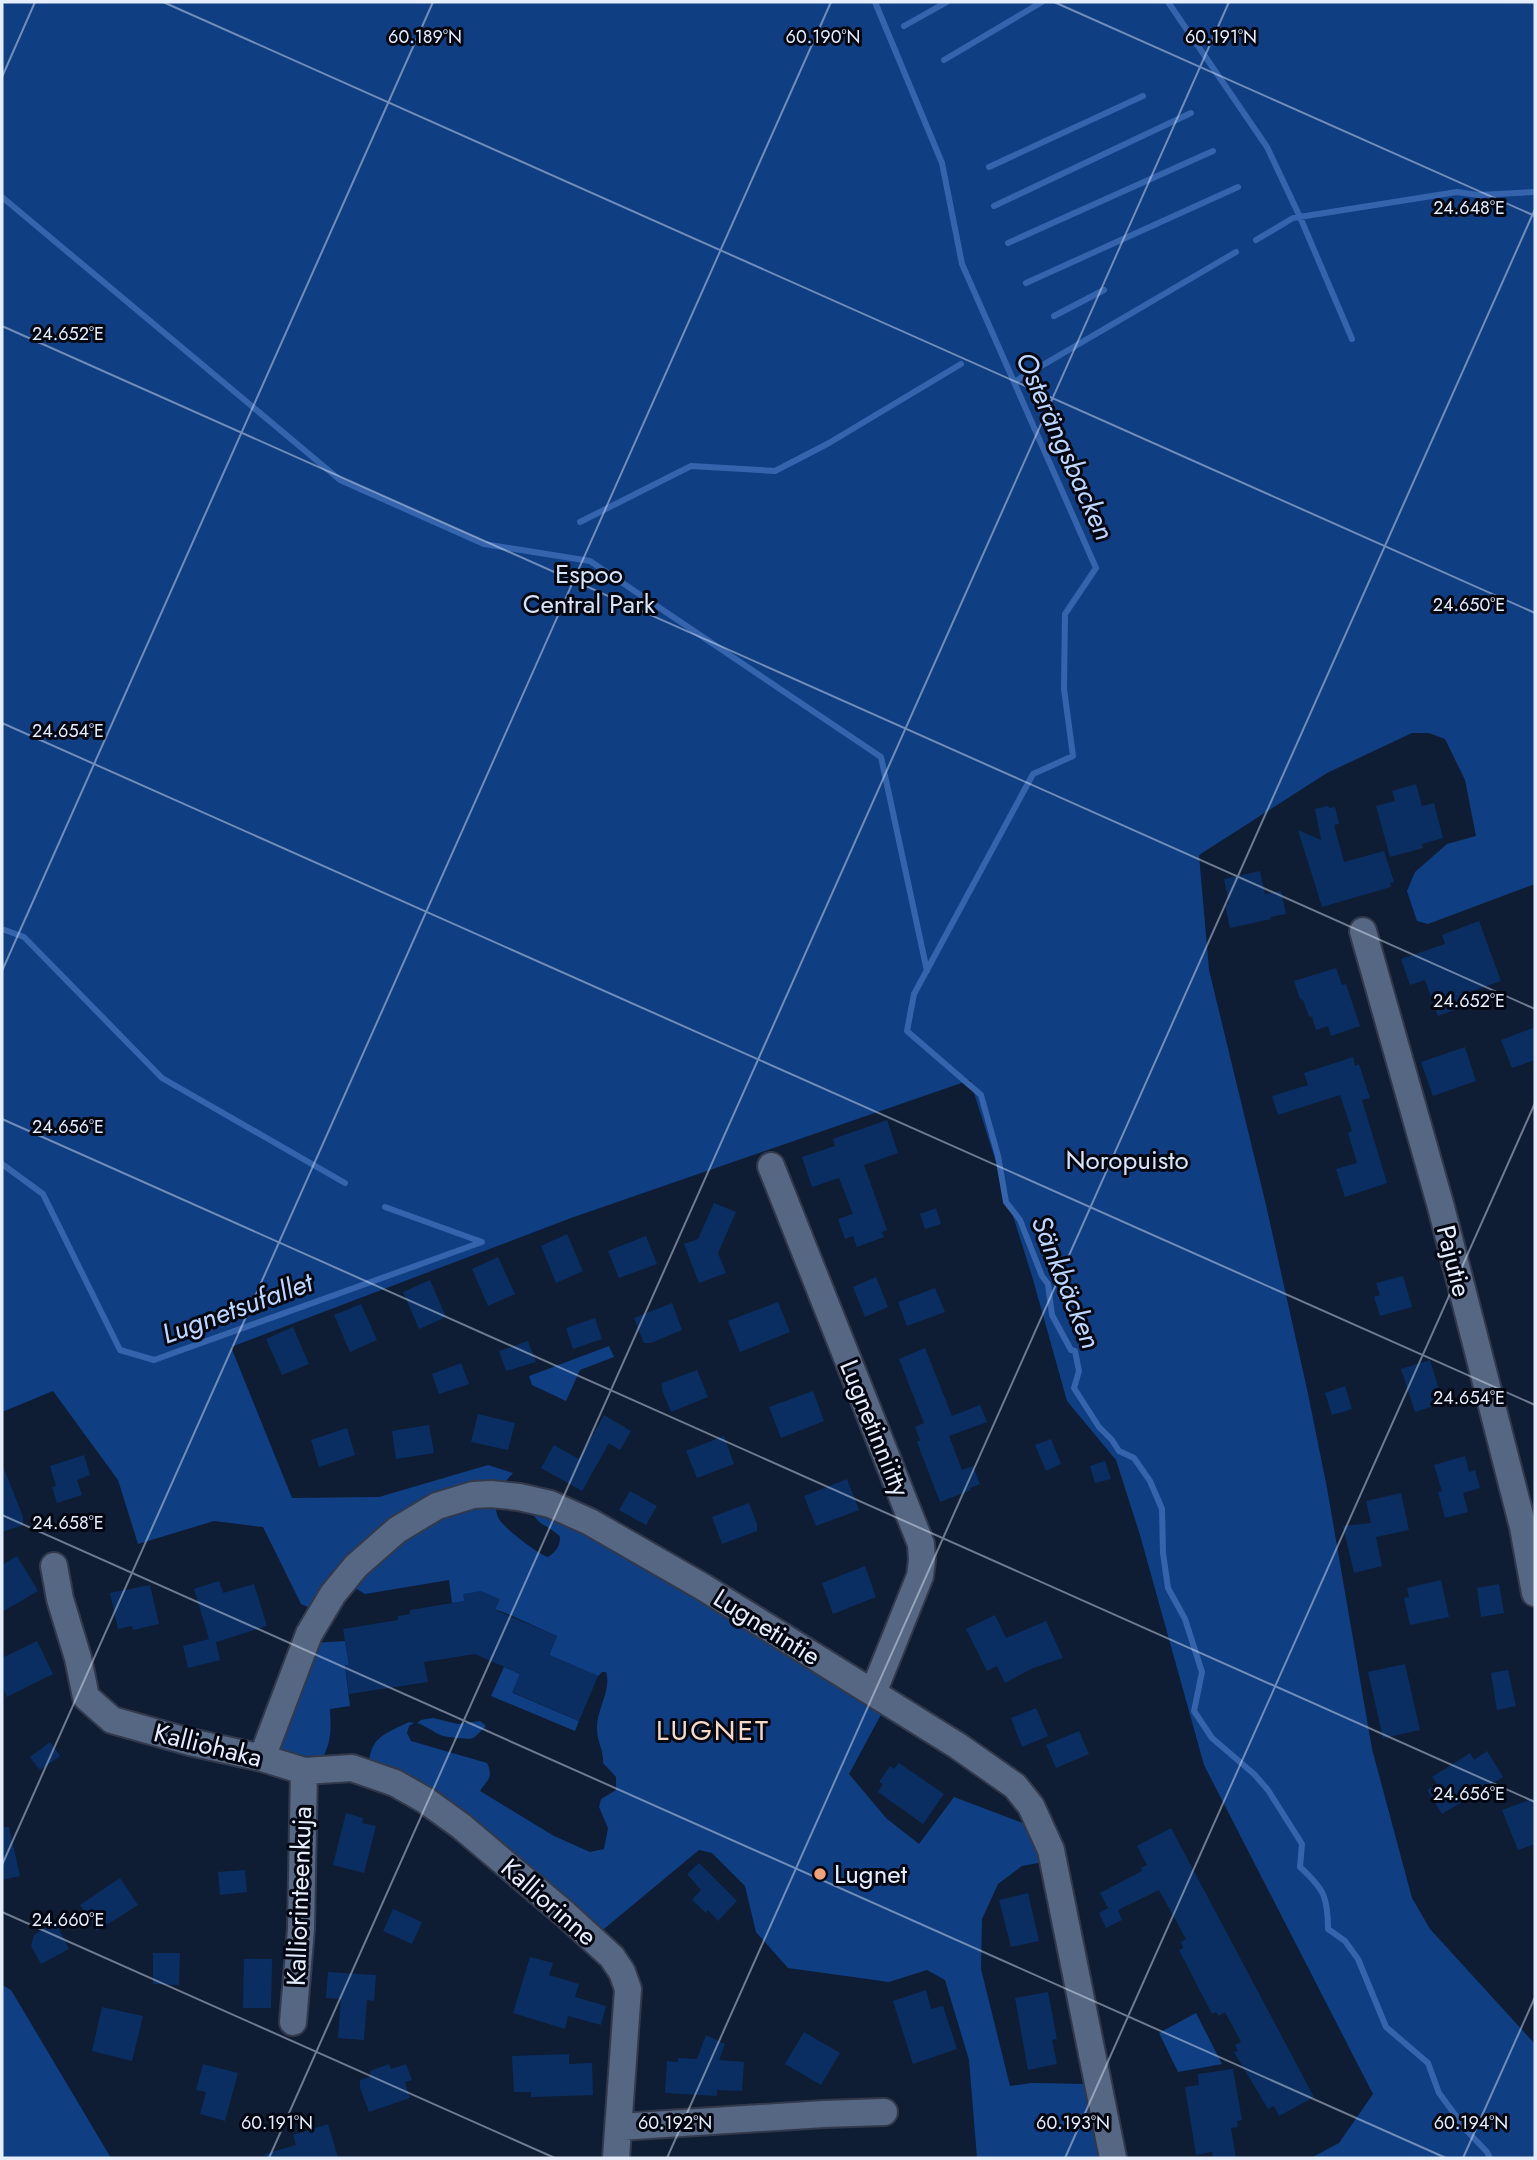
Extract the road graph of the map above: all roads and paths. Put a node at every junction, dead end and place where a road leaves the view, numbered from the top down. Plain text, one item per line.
1 (1363, 931) dead end
2 (771, 1166) dead end
3 (54, 1566) dead end
4 (1535, 1593) edge
5 (873, 1693) junction
6 (262, 1758) junction
7 (304, 1771) junction
8 (293, 2022) dead end
9 (884, 2112) dead end
10 (619, 2127) junction
11 (616, 2158) edge
12 (1113, 2158) edge

1 - 4 street, Pajutie
2 - 5 street, Lugnetinniitty
3 - 6 street, Kalliohaka
5 - 6 street, Lugnetintie
5 - 12 street, Lugnetintie
6 - 7 street, Kalliohaka
7 - 8 street, Kalliorinteenkuja
7 - 10 street, Kalliorinne
9 - 10 street
10 - 11 street, Kalliorinne

